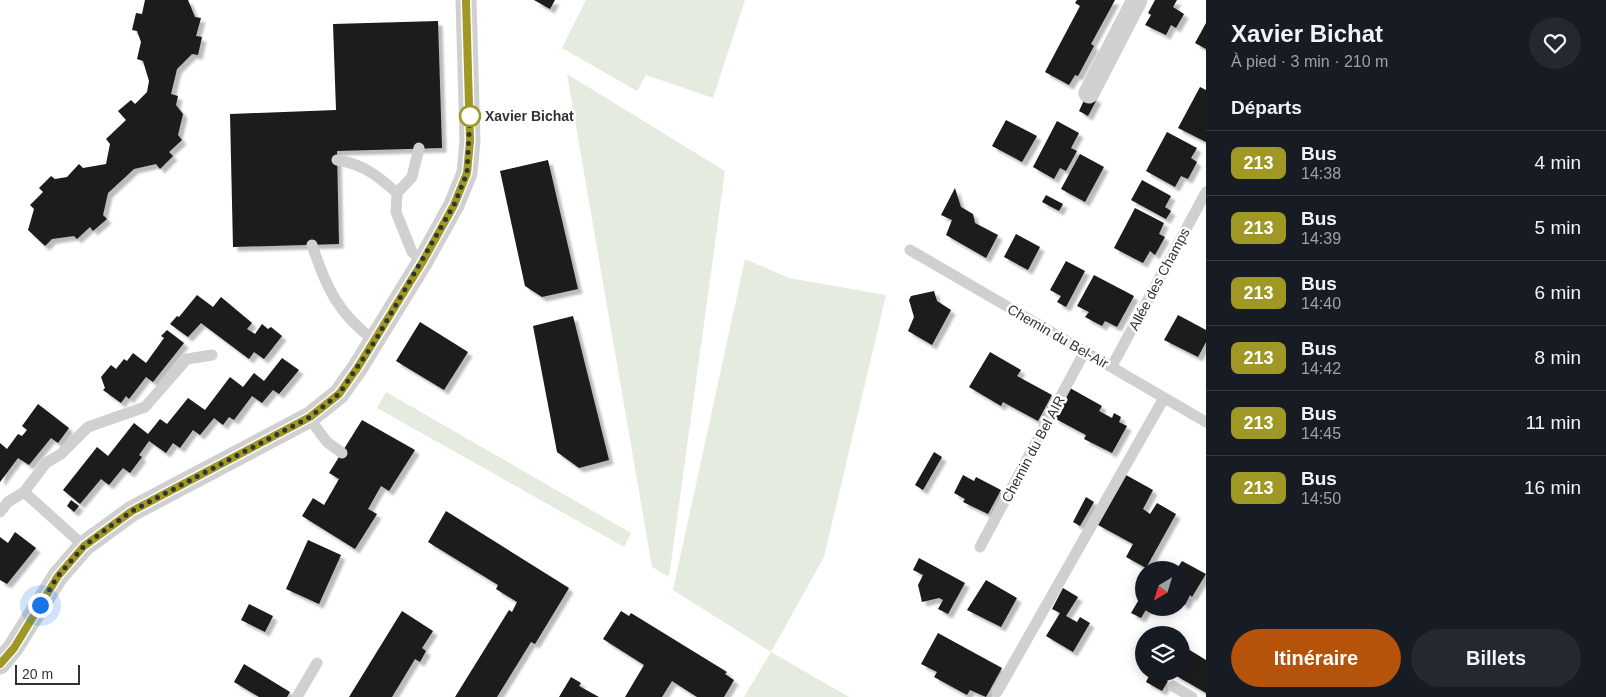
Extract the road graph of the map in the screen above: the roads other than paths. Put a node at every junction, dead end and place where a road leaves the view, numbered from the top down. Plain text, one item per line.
1 (466, 0) edge
2 (1137, 0) edge
3 (1088, 93) dead end
4 (419, 148) dead end
5 (337, 160) dead end
6 (1206, 192) edge
7 (398, 193) junction
8 (312, 244) dead end
9 (910, 250) dead end
10 (423, 261) junction
11 (375, 341) junction
12 (1085, 351) junction
13 (212, 355) dead end
14 (1112, 366) junction
15 (1164, 398) junction
16 (309, 418) junction
17 (1206, 422) edge
18 (342, 452) dead end
19 (24, 492) junction
20 (0, 512) edge
21 (84, 546) junction
22 (980, 546) dead end
23 (317, 663) dead end
24 (0, 664) edge
25 (1173, 686) dead end
26 (997, 692) dead end
27 (297, 697) edge
28 (1192, 697) edge

1 - 10 street
2 - 3 street
4 - 7 lane
5 - 7 lane
6 - 14 lane, Allée des Champs
7 - 10 lane
8 - 11 lane
9 - 12 lane, Chemin du Bel-Air
10 - 11 street
11 - 16 street
12 - 14 lane, Chemin du Bel-Air
12 - 22 lane, Chemin du Bel AIR
13 - 19 lane
14 - 15 lane, Chemin du Bel-Air
15 - 17 lane, Chemin du Bel-Air
15 - 26 lane
16 - 18 lane
16 - 21 street
19 - 20 lane
19 - 21 lane
21 - 24 street
23 - 27 lane
25 - 28 lane

